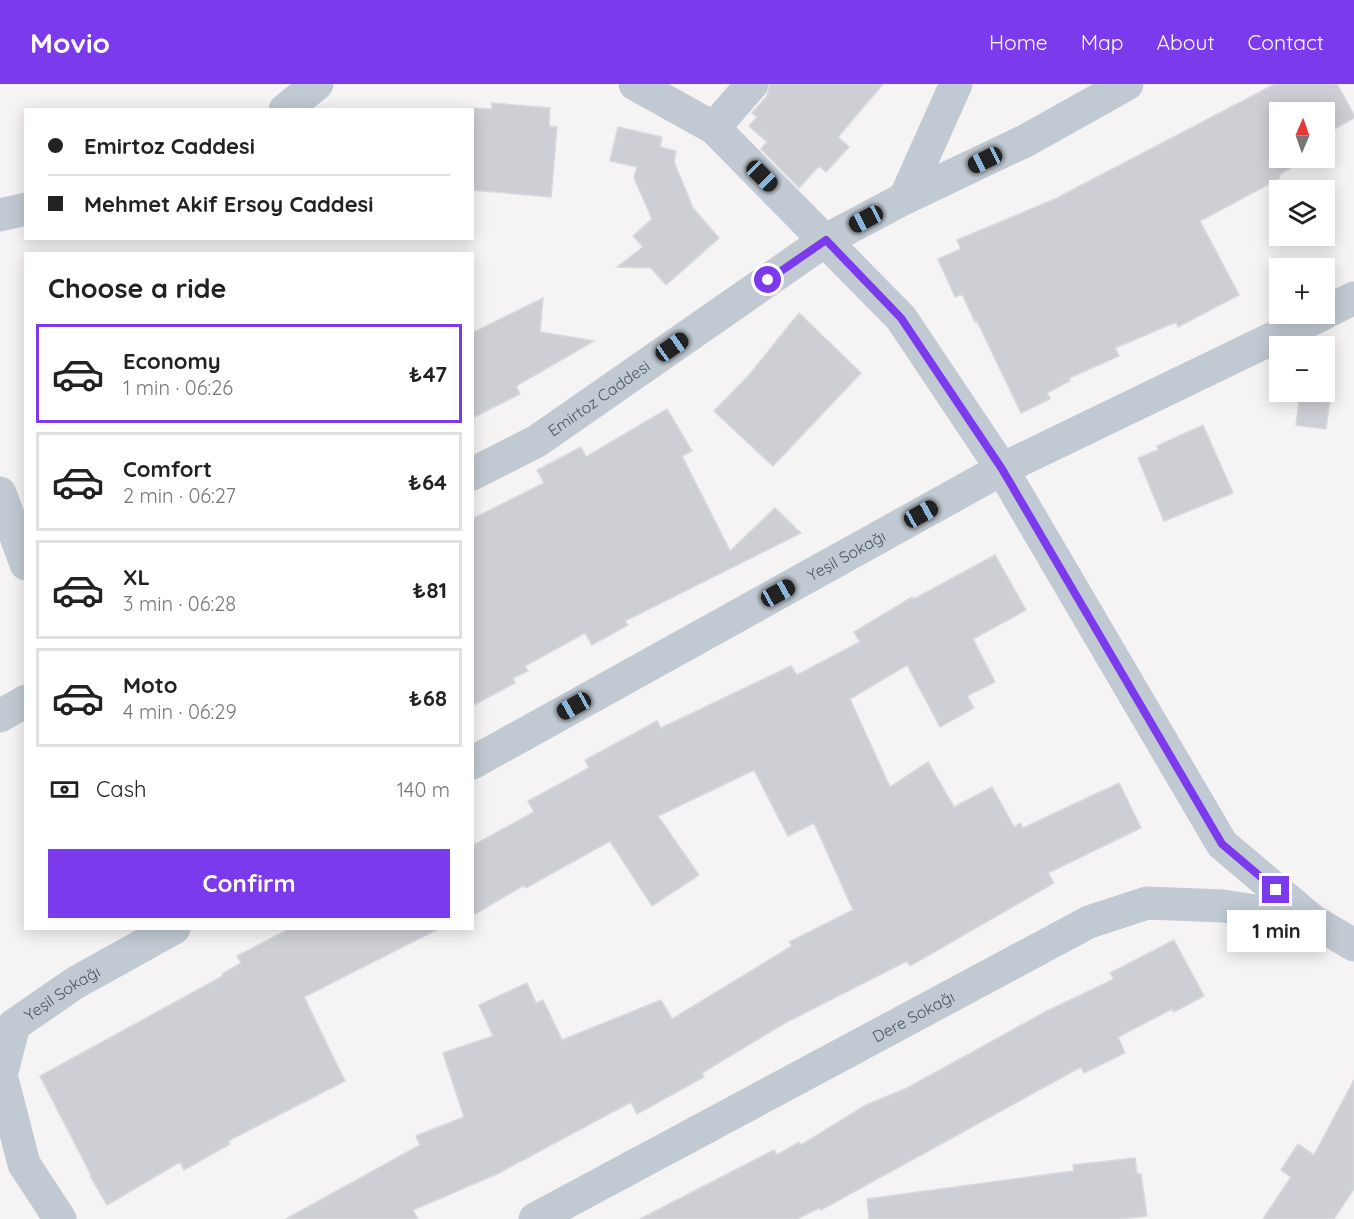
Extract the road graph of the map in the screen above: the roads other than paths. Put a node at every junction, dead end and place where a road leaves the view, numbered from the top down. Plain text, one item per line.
1 (317, 84) edge
2 (635, 84) edge
3 (752, 84) edge
4 (956, 84) edge
5 (1127, 84) edge
6 (287, 108) edge
7 (714, 128) junction
8 (905, 198) junction
9 (24, 209) edge
10 (0, 215) edge
11 (826, 240) junction
12 (1354, 298) edge
13 (1335, 308) edge
14 (1301, 324) edge
15 (1002, 469) junction
16 (474, 473) edge
17 (0, 493) edge
18 (24, 559) edge
19 (24, 702) edge
20 (0, 716) edge
21 (474, 762) edge
22 (1313, 921) junction
23 (170, 930) edge
24 (1354, 945) edge
25 (12, 1169) edge
26 (60, 1219) edge
27 (535, 1219) edge

1 - 6 street
2 - 7 street
3 - 7 street
4 - 8 street
5 - 8 street, Emirtoz Caddesi
7 - 11 street
8 - 11 street, Emirtoz Caddesi
9 - 10 street
11 - 15 street
11 - 16 street, Emirtoz Caddesi
12 - 13 street, Yeşil Sokağı
14 - 15 street, Yeşil Sokağı
15 - 21 street, Yeşil Sokağı
15 - 22 street
17 - 18 street
19 - 20 street
22 - 24 street
22 - 27 street, Dere Sokağı
23 - 25 street, Yeşil Sokağı
25 - 26 street

